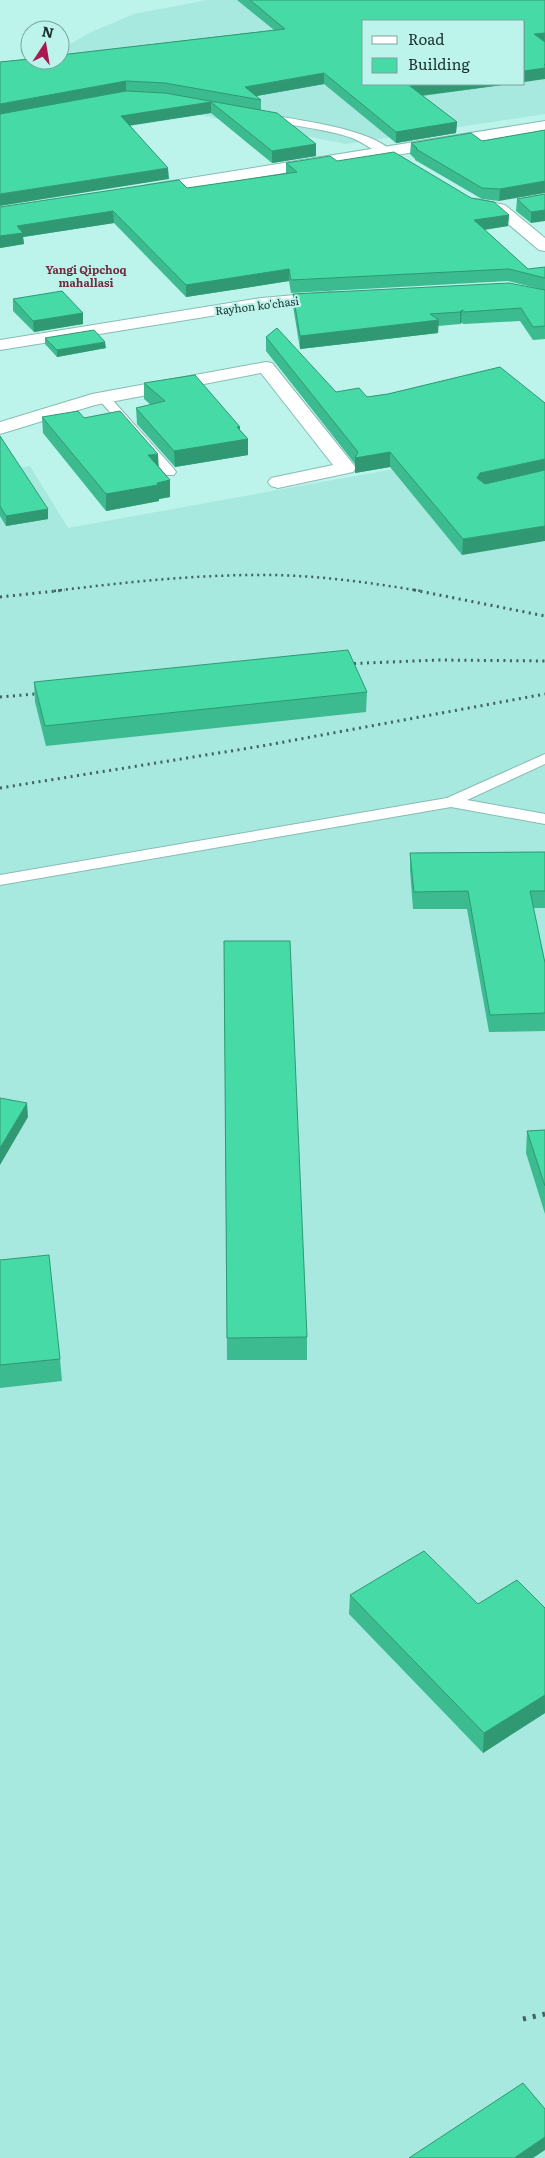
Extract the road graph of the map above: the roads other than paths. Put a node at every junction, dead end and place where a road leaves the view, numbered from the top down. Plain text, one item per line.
1 (251, 115) edge
2 (545, 126) edge
3 (388, 152) junction
4 (405, 162) edge
5 (136, 192) edge
6 (461, 195) edge
7 (517, 204) edge
8 (499, 208) junction
9 (545, 246) edge
10 (346, 296) edge
11 (0, 345) edge
12 (104, 398) junction
13 (0, 428) edge
14 (170, 472) dead end
15 (278, 482) dead end
16 (545, 758) edge
17 (451, 802) junction
18 (545, 819) edge
19 (0, 880) edge

1 - 3 lane
2 - 3 street
3 - 4 street
3 - 5 street
6 - 8 street
7 - 8 street
8 - 9 street
10 - 11 street, Rayhon ko'chasi
12 - 13 street
12 - 14 lane
12 - 15 street
16 - 17 lane
17 - 18 lane
17 - 19 lane

